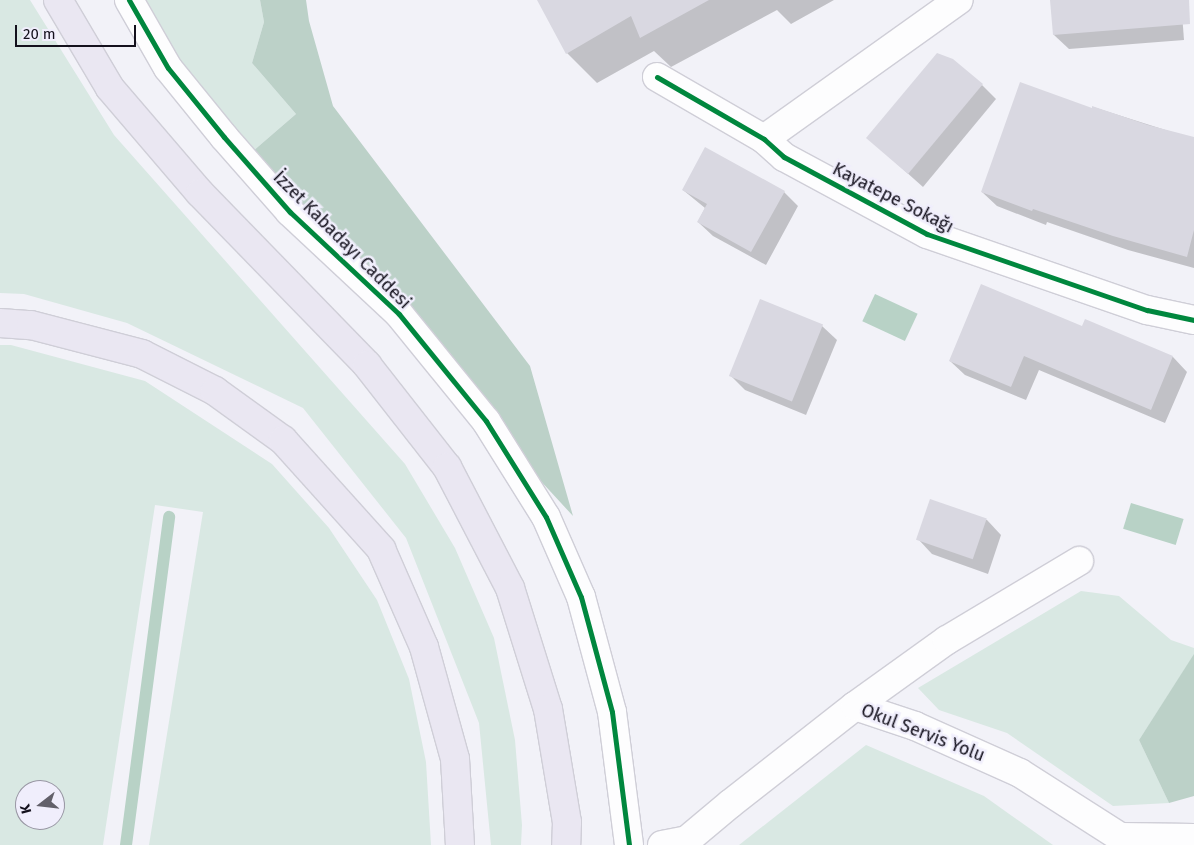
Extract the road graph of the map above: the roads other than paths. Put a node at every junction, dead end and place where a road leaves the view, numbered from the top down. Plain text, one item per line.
1 (58, 0) edge
2 (129, 0) edge
3 (959, 0) edge
4 (656, 77) dead end
5 (764, 139) junction
6 (1194, 320) edge
7 (0, 323) edge
8 (1079, 562) dead end
9 (855, 706) junction
10 (1194, 838) edge
11 (1129, 841) edge
12 (460, 845) edge
13 (566, 845) edge
14 (630, 845) edge
15 (662, 845) edge

1 - 13 highway
2 - 14 street, İzzet Kabadayı Caddesi
3 - 5 street
4 - 5 street, Kayatepe Sokağı
5 - 6 street, Kayatepe Sokağı
7 - 12 highway
8 - 9 street
9 - 11 street, Okul Servis Yolu
9 - 15 street, Okul Servis Yolu
10 - 11 street, Okul Servis Yolu

